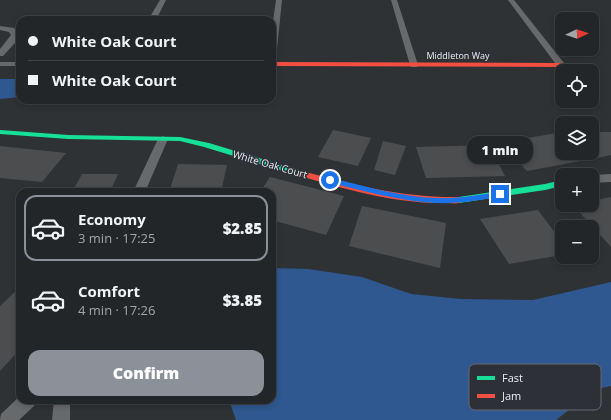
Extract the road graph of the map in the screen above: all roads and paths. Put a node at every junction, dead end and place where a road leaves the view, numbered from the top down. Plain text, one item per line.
1 (163, 0) edge
2 (279, 0) edge
3 (394, 0) edge
4 (511, 0) edge
5 (154, 16) edge
6 (276, 25) edge
7 (0, 28) edge
8 (0, 54) edge
9 (0, 64) edge
10 (16, 64) edge
11 (276, 64) edge
12 (560, 64) edge
13 (414, 65) junction
14 (555, 65) edge
15 (0, 132) edge
16 (163, 139) junction
17 (611, 178) edge
18 (599, 179) edge
19 (555, 185) edge
20 (141, 188) edge
21 (24, 404) edge
22 (62, 404) edge
23 (7, 420) edge
24 (61, 420) edge

1 - 5 street
2 - 6 street
3 - 13 street
4 - 12 street, Middleton Way
7 - 8 street
9 - 10 street
11 - 13 street, Middleton Way
13 - 14 street, Middleton Way
15 - 16 street, White Oak Court
16 - 19 street, White Oak Court
16 - 20 street
17 - 18 street
21 - 23 street
22 - 24 street

